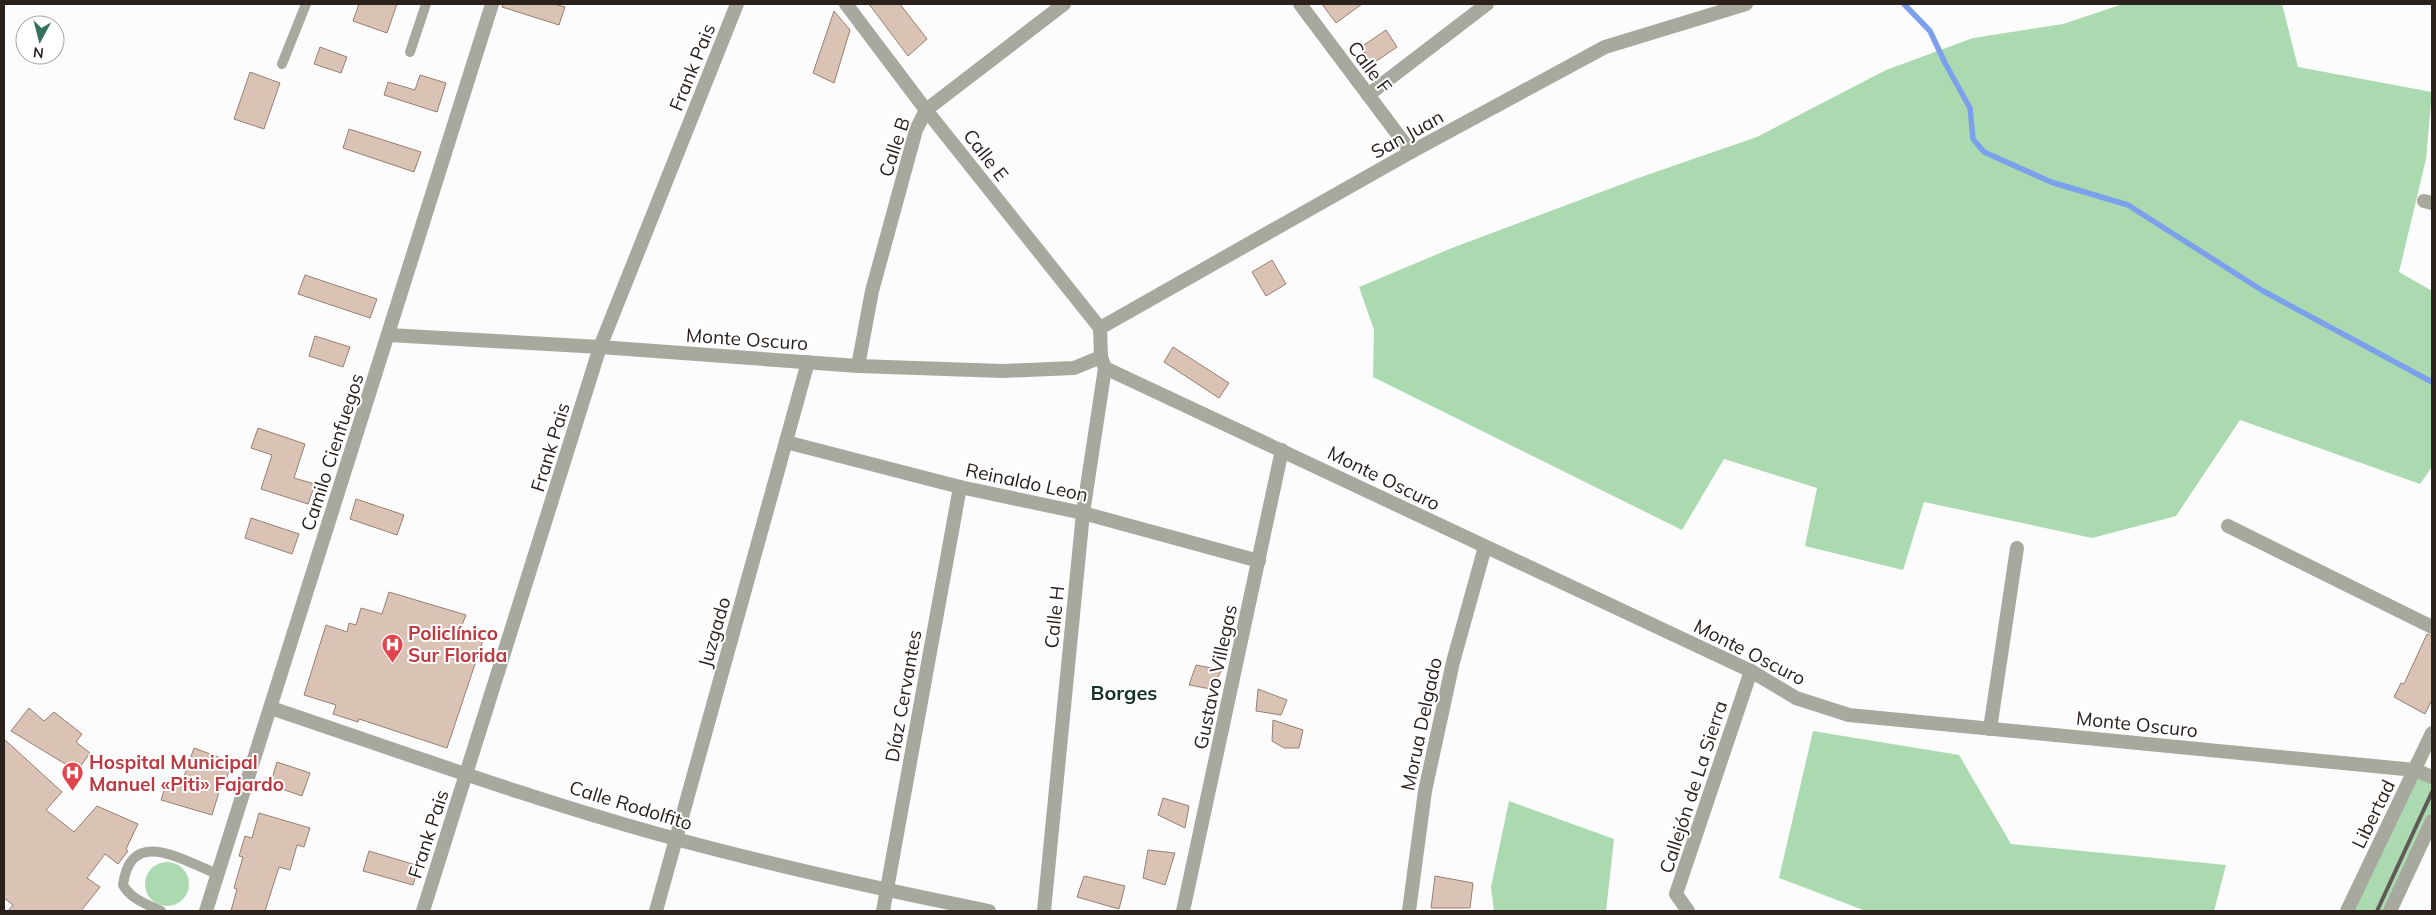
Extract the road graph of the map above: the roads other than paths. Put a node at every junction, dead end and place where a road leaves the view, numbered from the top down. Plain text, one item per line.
1 (306, 4) edge
2 (426, 4) edge
3 (492, 4) edge
4 (737, 4) edge
5 (846, 4) edge
6 (1064, 4) edge
7 (1300, 4) edge
8 (1487, 4) edge
9 (1744, 4) edge
10 (410, 52) dead end
11 (282, 64) dead end
12 (1368, 95) junction
13 (926, 110) junction
14 (1411, 152) junction
15 (1100, 328) junction
16 (389, 335) junction
17 (600, 347) junction
18 (808, 362) junction
19 (1103, 362) junction
20 (858, 366) junction
21 (786, 442) junction
22 (1282, 450) junction
23 (960, 487) junction
24 (1083, 513) junction
25 (2228, 526) dead end
26 (1485, 547) junction
27 (2017, 548) dead end
28 (1259, 562) junction
29 (2432, 627) edge
30 (1751, 671) junction
31 (271, 708) junction
32 (1990, 728) junction
33 (2432, 733) edge
34 (2415, 770) junction
35 (467, 774) junction
36 (2432, 777) edge
37 (2432, 821) edge
38 (676, 838) junction
39 (218, 874) junction
40 (886, 890) junction
41 (161, 911) edge
42 (206, 911) edge
43 (423, 911) edge
44 (656, 911) edge
45 (883, 911) edge
46 (989, 911) edge
47 (1044, 911) edge
48 (1183, 911) edge
49 (1409, 911) edge
50 (1688, 911) edge
51 (2347, 911) edge
52 (2390, 911) edge

1 - 11 lane
2 - 10 lane
3 - 16 street, Camilo Cienfuegos
4 - 17 street, Frank Pais
5 - 13 street, Calle E
6 - 13 street, Calle B
7 - 12 street, Calle F
8 - 12 street
9 - 14 street, San Juan
12 - 14 street, Calle F
13 - 15 street, Calle E
13 - 20 street, Calle B
14 - 15 street, San Juan
15 - 19 street, Calle H
16 - 17 street, Monte Oscuro
16 - 31 street, Camilo Cienfuegos
17 - 18 street, Monte Oscuro
17 - 35 street, Frank Pais
18 - 20 street, Monte Oscuro
18 - 21 street, Juzgado
19 - 20 street, Monte Oscuro
19 - 22 street, Monte Oscuro
19 - 24 street, Calle H
21 - 23 street, Reinaldo Leon
21 - 38 street, Juzgado
22 - 26 street, Monte Oscuro
22 - 28 street, Gustavo Villegas
23 - 24 street, Reinaldo Leon
23 - 40 street, Díaz Cervantes
24 - 28 street, Reinaldo Leon
24 - 47 street, Calle H
25 - 29 street
26 - 30 street, Monte Oscuro
26 - 49 street, Morua Delgado
27 - 32 street
28 - 48 street, Gustavo Villegas
30 - 32 street, Monte Oscuro
30 - 50 street, Callejón de La Sierra
31 - 35 street, Calle Rodolfito
31 - 39 street, Camilo Cienfuegos
32 - 34 street, Monte Oscuro
33 - 34 street, Libertad
34 - 36 street, Monte Oscuro
34 - 51 street, Libertad
35 - 38 street, Calle Rodolfito
35 - 43 street, Frank Pais
37 - 52 street
38 - 40 street, Calle Rodolfito
38 - 44 street, Juzgado
39 - 41 lane
39 - 42 street, Camilo Cienfuegos
40 - 45 street, Díaz Cervantes
40 - 46 street, Calle Rodolfito

